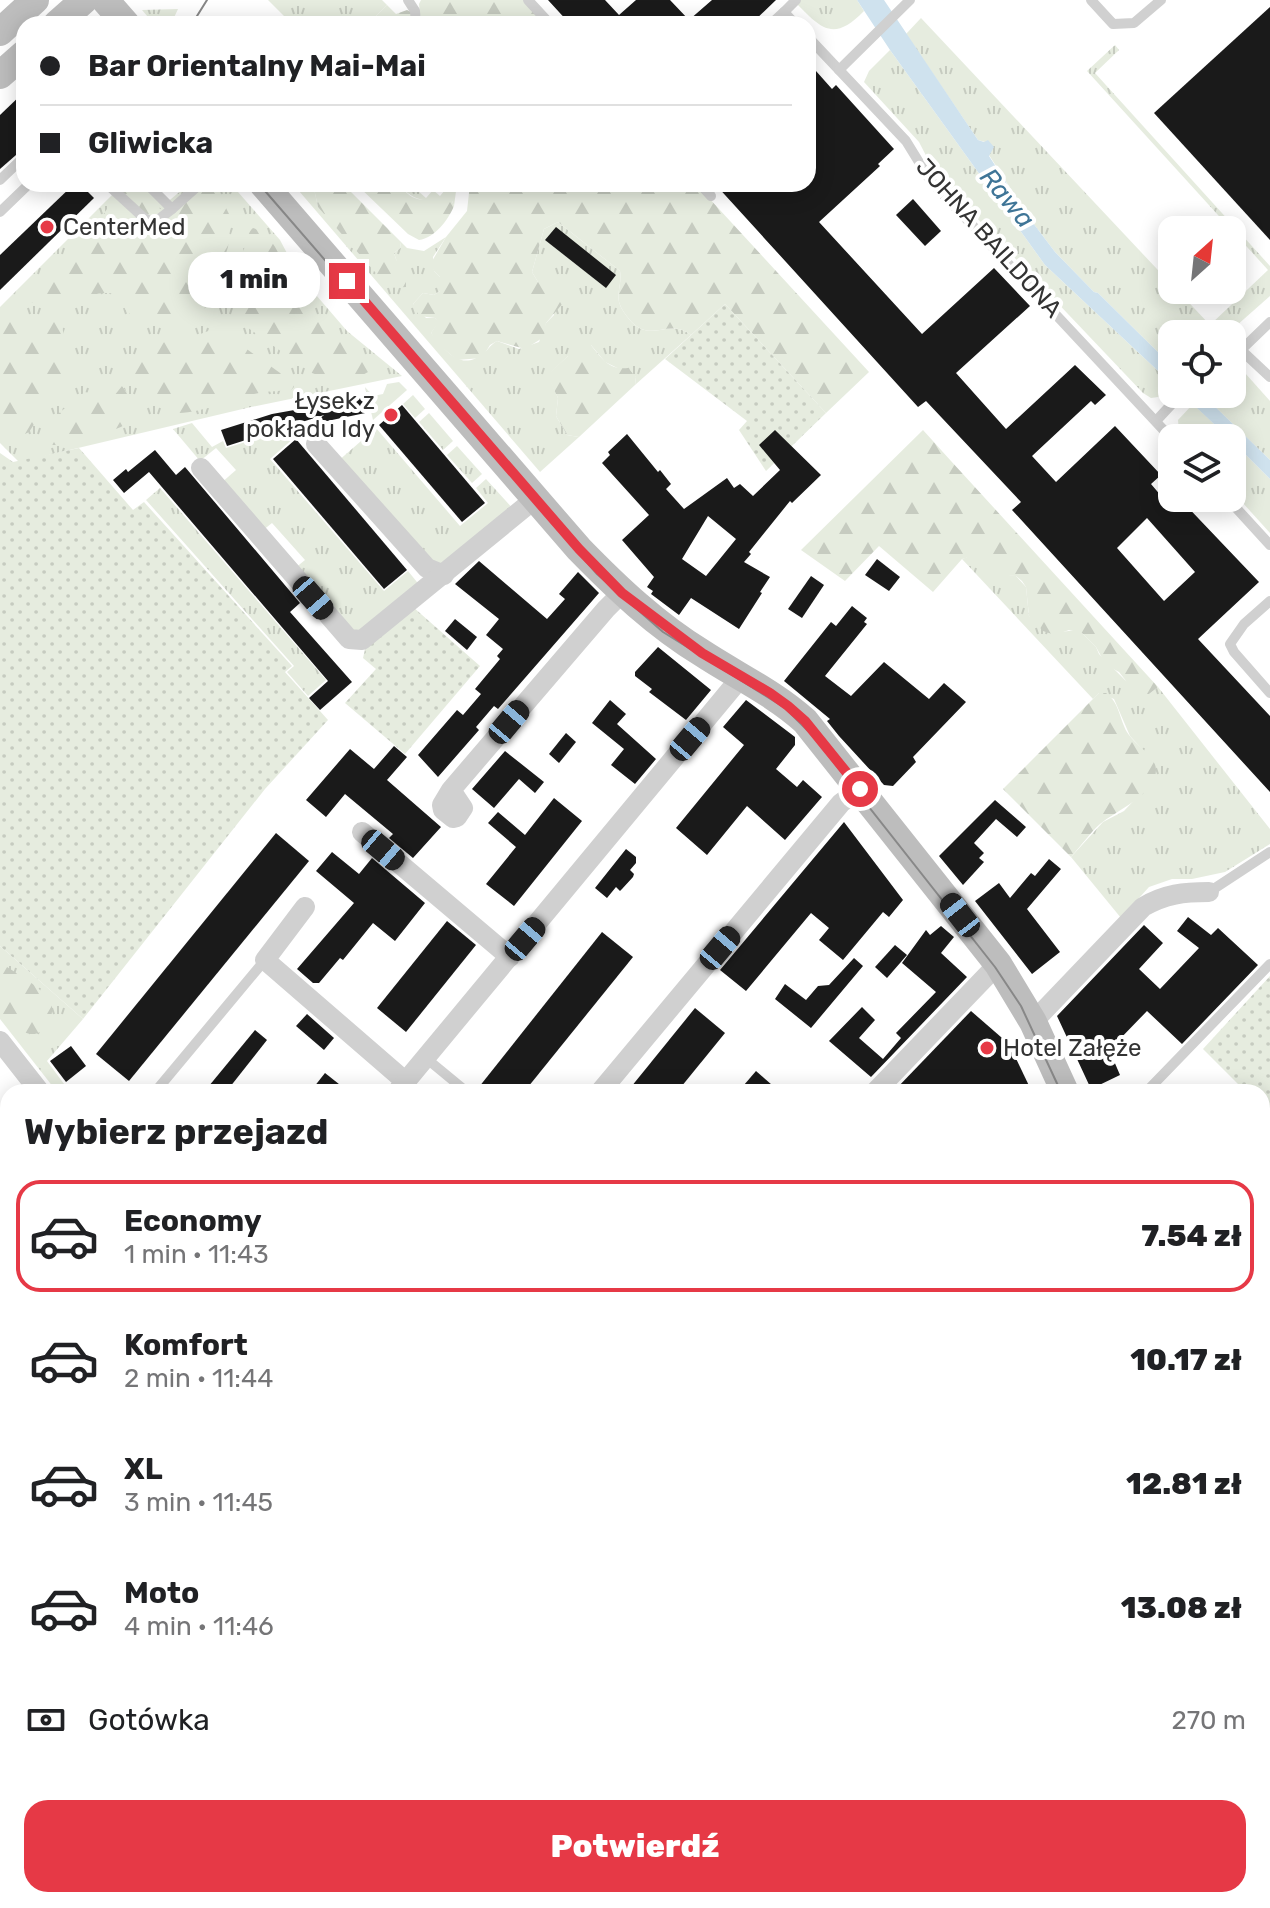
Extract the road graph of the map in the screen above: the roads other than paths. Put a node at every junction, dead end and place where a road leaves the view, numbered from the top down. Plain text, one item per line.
1 (35, 0) edge
2 (84, 0) edge
3 (105, 0) edge
4 (528, 0) edge
5 (796, 0) edge
6 (910, 0) edge
7 (1091, 0) edge
8 (1161, 0) edge
9 (784, 12) junction
10 (18, 16) edge
11 (66, 16) edge
12 (119, 16) edge
13 (543, 16) edge
14 (780, 16) edge
15 (788, 16) edge
16 (16, 17) edge
17 (0, 32) edge
18 (816, 46) edge
19 (16, 61) edge
20 (839, 70) junction
21 (0, 75) edge
22 (16, 165) edge
23 (0, 180) edge
24 (21, 192) edge
25 (116, 192) edge
26 (155, 192) edge
27 (191, 192) edge
28 (270, 192) edge
29 (707, 192) edge
30 (711, 196) dead end
31 (172, 209) junction
32 (0, 212) edge
33 (1270, 322) edge
34 (1246, 342) edge
35 (1246, 359) edge
36 (1270, 377) edge
37 (1168, 408) edge
38 (1156, 421) junction
39 (1159, 424) edge
40 (316, 444) dead end
41 (201, 468) dead end
42 (536, 498) junction
43 (1240, 512) edge
44 (1270, 545) edge
45 (444, 575) junction
46 (622, 593) junction
47 (1270, 601) edge
48 (742, 676) junction
49 (1270, 693) edge
50 (860, 789) junction
51 (451, 790) dead end
52 (362, 832) dead end
53 (1270, 852) edge
54 (1209, 892) joint
55 (305, 907) dead end
56 (510, 957) junction
57 (265, 960) junction
58 (998, 964) junction
59 (1270, 964) edge
60 (1033, 1022) junction
61 (0, 1041) edge
62 (427, 1059) junction
63 (34, 1084) edge
64 (162, 1084) edge
65 (399, 1084) edge
66 (405, 1084) edge
67 (457, 1084) edge
68 (607, 1084) edge
69 (883, 1084) edge
70 (1059, 1084) edge
71 (1154, 1084) edge

1 - 10 street
2 - 11 street
3 - 12 street
4 - 13 lane
5 - 9 lane
6 - 20 lane
7 - 8 lane
9 - 14 lane
9 - 15 lane
16 - 17 street
18 - 20 lane, JOHNA BAILDONA
19 - 21 street
20 - 38 lane, JOHNA BAILDONA
22 - 23 lane
24 - 32 lane
25 - 31 lane
26 - 31 lane
27 - 31 lane
28 - 42 street
29 - 30 lane
33 - 34 lane
35 - 36 lane
37 - 38 lane
38 - 39 lane, JOHNA BAILDONA
40 - 45 street
41 - 45 street
42 - 45 street
42 - 46 street
43 - 44 lane
46 - 48 street
46 - 51 street
47 - 49 lane
48 - 50 street
48 - 56 street
50 - 58 street
50 - 68 street
52 - 56 street
53 - 54 lane
54 - 60 street
55 - 57 street
56 - 62 street
57 - 64 lane
57 - 65 street
58 - 60 street
58 - 69 street
59 - 71 lane
60 - 70 street
61 - 63 street
62 - 66 street
62 - 67 lane

